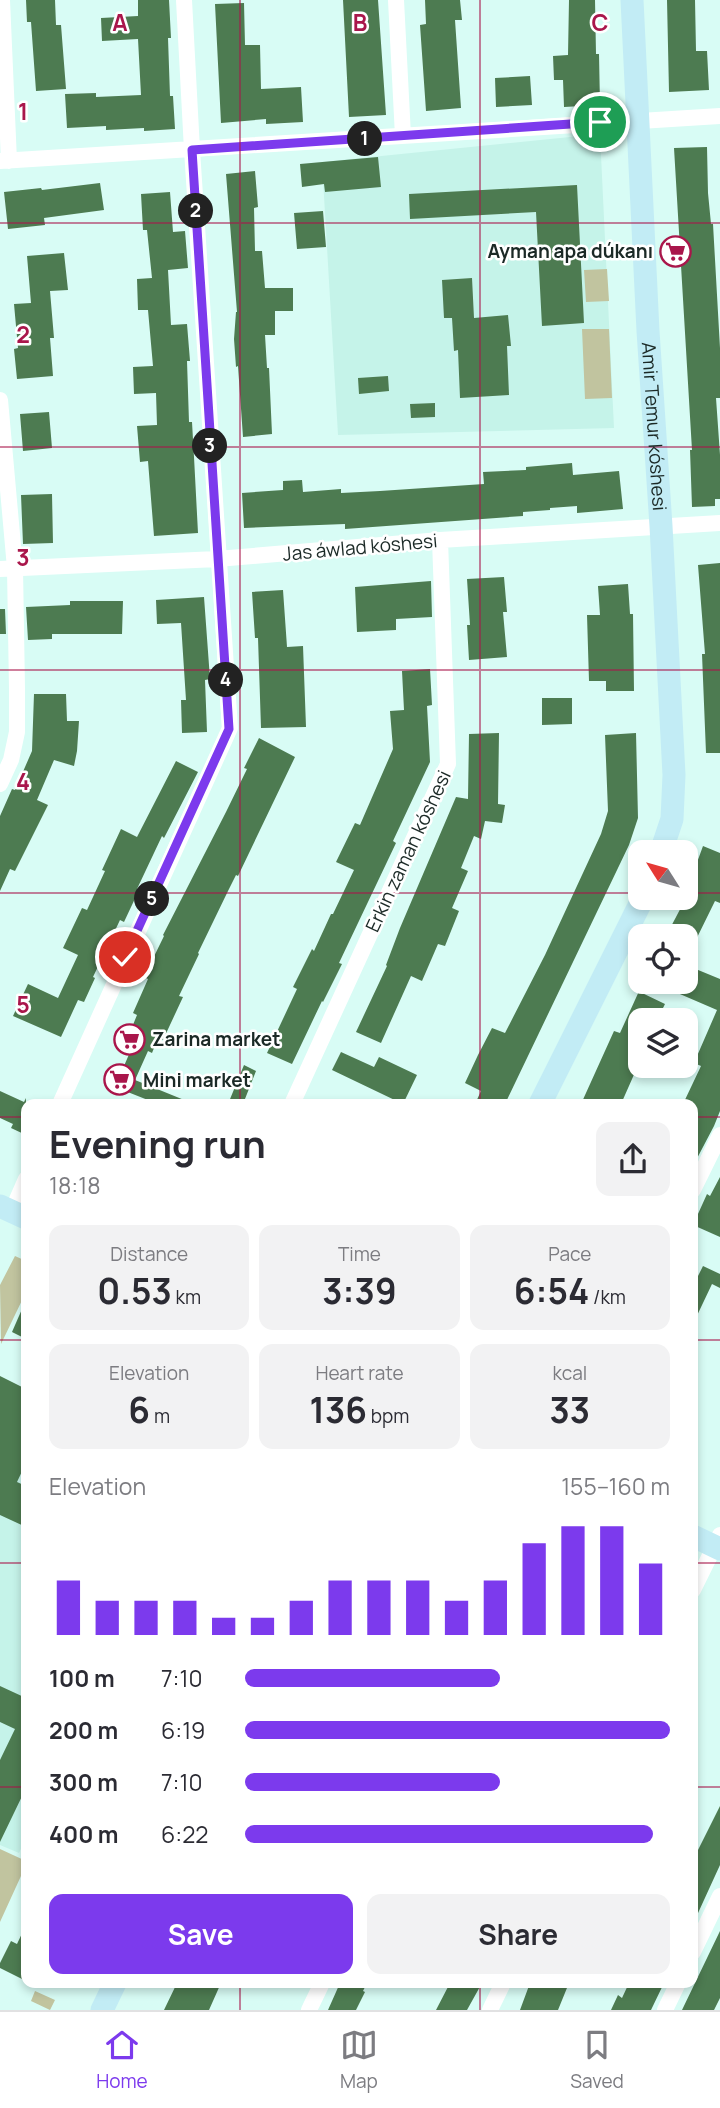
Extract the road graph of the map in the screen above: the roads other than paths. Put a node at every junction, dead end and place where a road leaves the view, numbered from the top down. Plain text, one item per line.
1 (2, 0) edge
2 (184, 0) edge
3 (396, 0) edge
4 (632, 0) edge
5 (720, 116) edge
6 (638, 120) junction
7 (403, 136) junction
8 (192, 150) junction
9 (5, 161) edge
10 (0, 400) edge
11 (720, 523) edge
12 (661, 526) junction
13 (440, 540) junction
14 (217, 559) junction
15 (8, 569) edge
16 (0, 784) edge
17 (665, 840) edge
18 (637, 910) edge
19 (62, 1099) edge
20 (294, 1099) edge
21 (542, 1099) edge
22 (720, 1135) edge
23 (698, 1180) edge
24 (21, 1191) edge
25 (13, 1211) edge
26 (698, 1538) edge
27 (718, 1544) edge
28 (698, 1581) edge
29 (720, 1896) edge
30 (698, 1942) edge
31 (113, 1988) edge
32 (320, 1988) edge
33 (500, 1988) edge
34 (676, 1988) edge
35 (102, 2010) edge
36 (309, 2010) edge
37 (489, 2010) edge
38 (665, 2010) edge

1 - 9 street
2 - 8 street
3 - 7 street
4 - 6 street, Amir Temur kóshesi
5 - 6 street
6 - 7 street
6 - 12 street, Amir Temur kóshesi
7 - 8 street
8 - 9 street
8 - 14 street
10 - 15 street
11 - 12 street, Jas áwlad kóshesi
12 - 13 street, Jas áwlad kóshesi
12 - 17 street, Amir Temur kóshesi
13 - 14 street, Jas áwlad kóshesi
13 - 20 street, Erkin zaman kóshesi
14 - 15 street, Jas áwlad kóshesi
14 - 19 street
15 - 16 street
18 - 21 street
22 - 23 street
24 - 25 street
26 - 27 street
27 - 28 street
29 - 30 street
31 - 35 street
32 - 36 street
33 - 37 street
34 - 38 street

